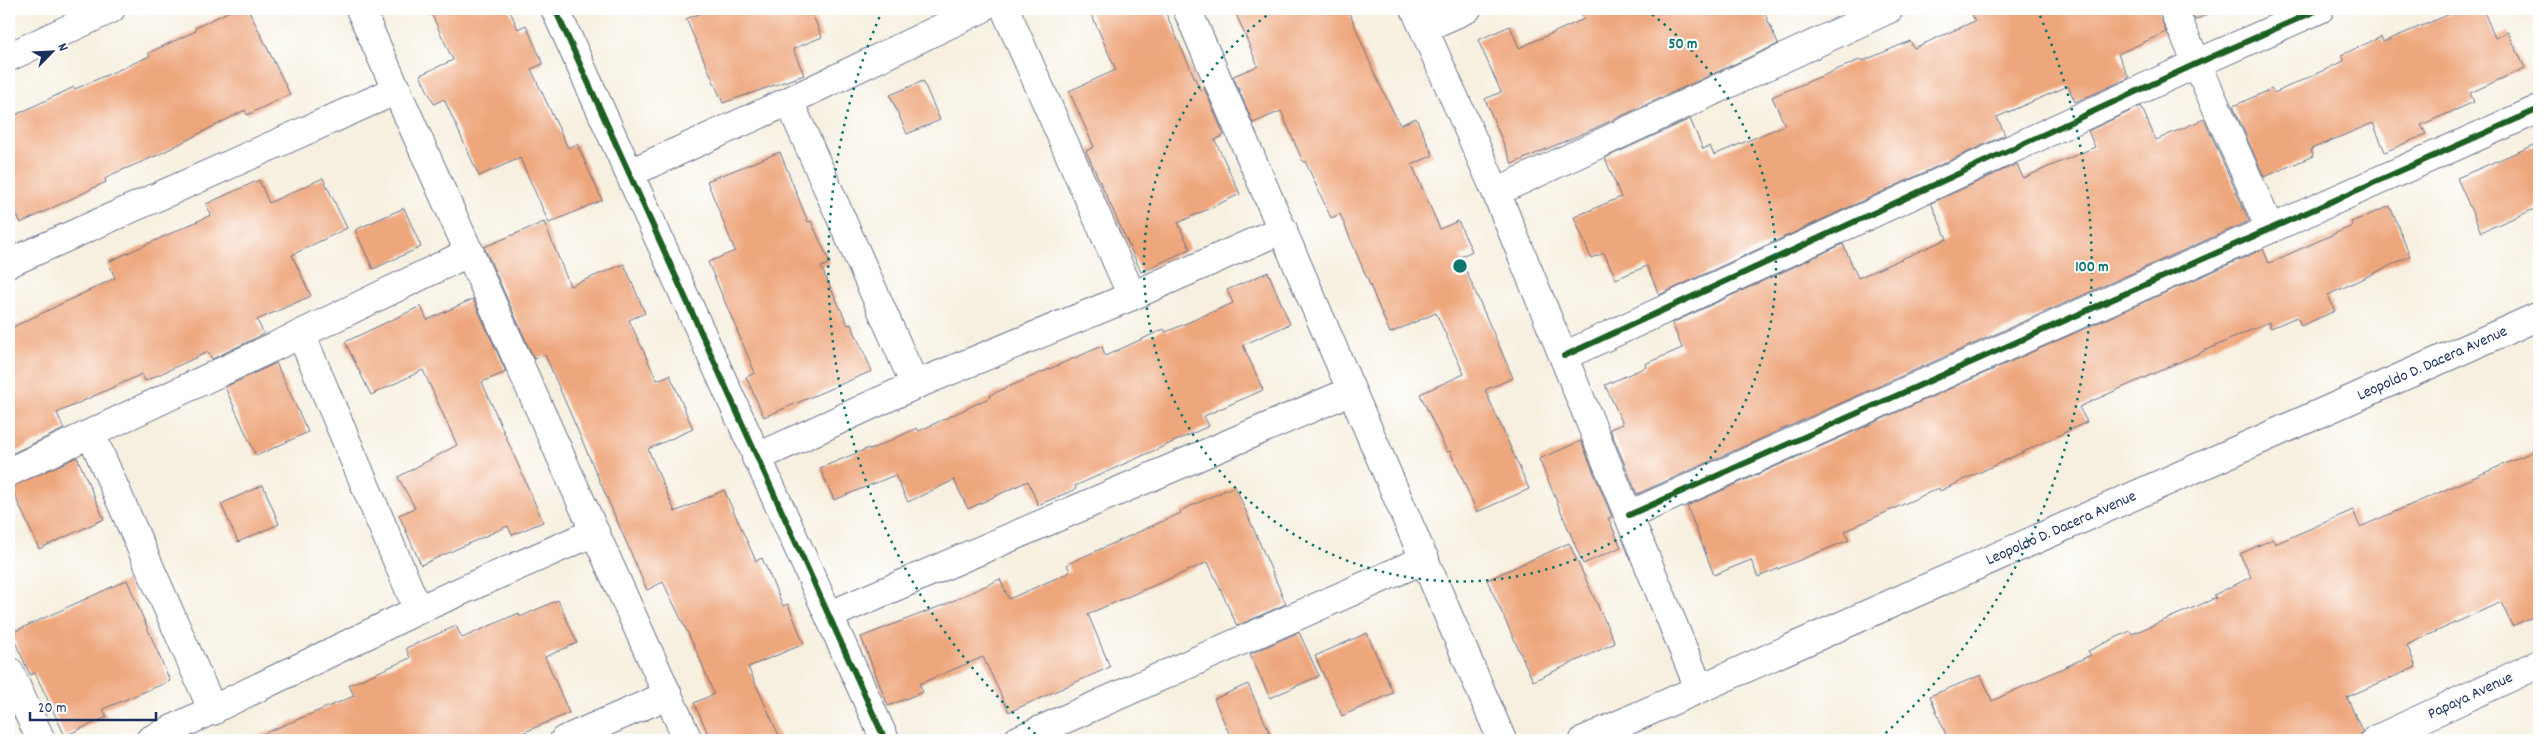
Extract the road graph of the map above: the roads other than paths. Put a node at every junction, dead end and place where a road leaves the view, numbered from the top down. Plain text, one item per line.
1 (111, 9) edge
2 (360, 9) edge
3 (555, 9) edge
4 (981, 9) edge
5 (1006, 9) edge
6 (1187, 9) edge
7 (1467, 9) edge
8 (1889, 9) edge
9 (2173, 9) edge
10 (2320, 9) edge
11 (1420, 18) edge
12 (9, 57) edge
13 (2198, 63) junction
14 (397, 90) junction
15 (789, 101) junction
16 (2539, 109) edge
17 (630, 173) junction
18 (1496, 192) junction
19 (1283, 229) junction
20 (2270, 229) junction
21 (470, 252) junction
22 (9, 263) edge
23 (1132, 296) junction
24 (2539, 316) edge
25 (301, 334) junction
26 (1564, 356) junction
27 (915, 385) junction
28 (1351, 391) junction
29 (91, 434) junction
30 (756, 458) junction
31 (9, 472) edge
32 (1628, 514) junction
33 (595, 532) junction
34 (1425, 559) junction
35 (418, 610) junction
36 (830, 615) junction
37 (2539, 664) edge
38 (9, 671) edge
39 (1699, 688) junction
40 (668, 695) junction
41 (213, 710) junction
42 (41, 740) edge
43 (150, 740) edge
44 (564, 740) edge
45 (688, 740) edge
46 (885, 740) edge
47 (1018, 740) edge
48 (1502, 740) edge
49 (1584, 740) edge
50 (2375, 740) edge

1 - 12 street
2 - 14 street
3 - 17 street
4 - 15 street
5 - 23 street
6 - 19 street
7 - 11 street
8 - 18 street
9 - 13 street
10 - 13 street
11 - 18 street
13 - 20 street
13 - 26 street
14 - 21 street
14 - 22 street
15 - 17 street
15 - 27 street
16 - 20 street
17 - 30 street
18 - 26 street
19 - 23 street
19 - 28 street
20 - 32 street
21 - 25 street
21 - 33 street
23 - 27 street
24 - 39 street, Leopoldo D. Dacera Avenue
25 - 29 street
25 - 35 street
26 - 32 street
27 - 30 street
28 - 34 street
28 - 36 street
29 - 31 street
29 - 41 street
30 - 36 street
32 - 39 street
33 - 35 street
33 - 40 street
34 - 47 street
34 - 48 street
35 - 41 street
36 - 46 street
37 - 50 street, Papaya Avenue
38 - 42 street
39 - 49 street, Leopoldo D. Dacera Avenue
40 - 44 street
40 - 45 street
41 - 43 street

